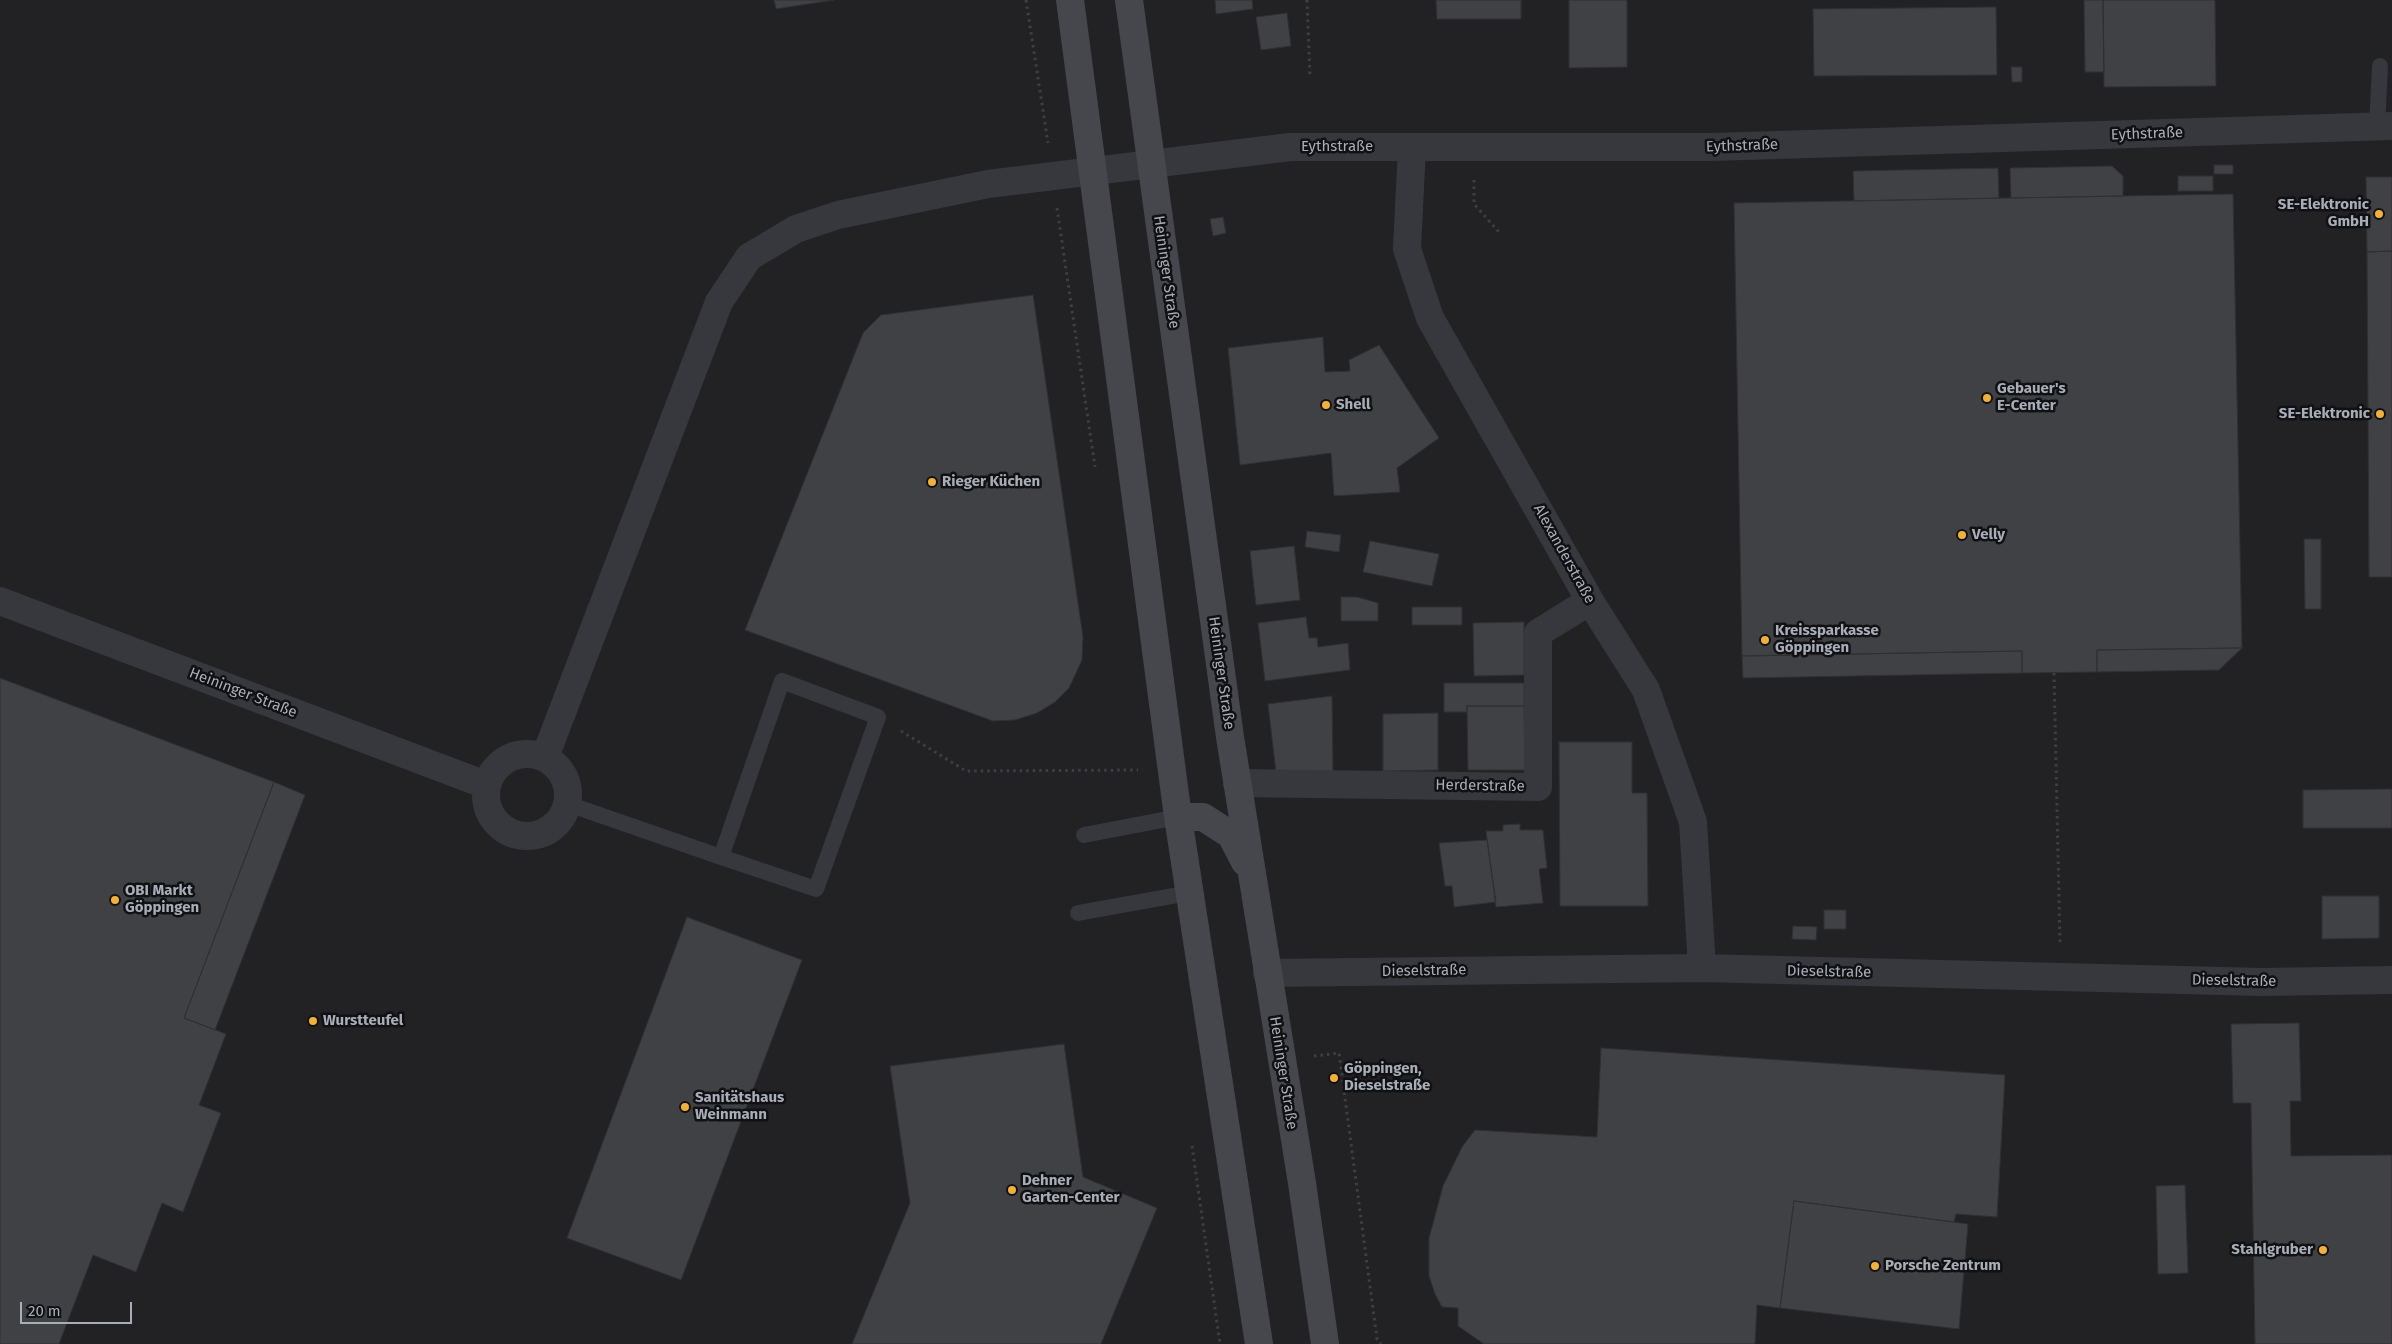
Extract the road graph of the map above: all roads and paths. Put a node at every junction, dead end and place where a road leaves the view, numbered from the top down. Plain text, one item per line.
1 (1070, 0) edge
2 (1128, 0) edge
3 (1307, 0) edge
4 (2380, 66) dead end
5 (1310, 77) dead end
6 (2385, 126) edge
7 (1412, 147) junction
8 (1473, 147) junction
9 (1151, 164) junction
10 (1094, 170) junction
11 (1499, 232) dead end
12 (0, 601) edge
13 (1590, 601) junction
14 (2054, 673) dead end
15 (878, 717) junction
16 (545, 757) junction
17 (1144, 770) dead end
18 (1237, 784) junction
19 (486, 785) junction
20 (568, 804) junction
21 (1178, 817) junction
22 (1084, 834) dead end
23 (721, 857) junction
24 (1251, 872) junction
25 (1189, 893) junction
26 (1078, 913) dead end
27 (1702, 968) junction
28 (1267, 973) junction
29 (2061, 977) junction
30 (2392, 980) edge
31 (1338, 1053) dead end
32 (1192, 1145) dead end
33 (1220, 1344) edge
34 (1258, 1344) edge
35 (1325, 1344) edge
36 (1381, 1344) edge

1 - 10 main road
2 - 9 main road, Heininger Straße
3 - 5 path
4 - 6 lane
6 - 8 street, Eythstraße
7 - 8 street, Eythstraße
7 - 9 street, Eythstraße
7 - 13 street, Alexanderstraße
8 - 11 path
9 - 10 street, Eythstraße
9 - 18 main road, Heininger Straße
10 - 16 street, Eythstraße
10 - 21 main road
12 - 19 street, Heininger Straße
13 - 18 street, Herderstraße
13 - 27 street, Alexanderstraße
14 - 29 path
15 - 17 path
15 - 23 lane
15 - 23 lane
16 - 19 street
16 - 20 street
18 - 24 main road, Heininger Straße
19 - 20 street
20 - 23 lane
21 - 22 lane
21 - 24 main road
21 - 25 main road
24 - 28 main road, Heininger Straße
25 - 26 lane
25 - 34 main road
27 - 28 street, Dieselstraße
27 - 29 street, Dieselstraße
28 - 35 main road, Heininger Straße
29 - 30 street, Dieselstraße
31 - 36 path
32 - 33 path

